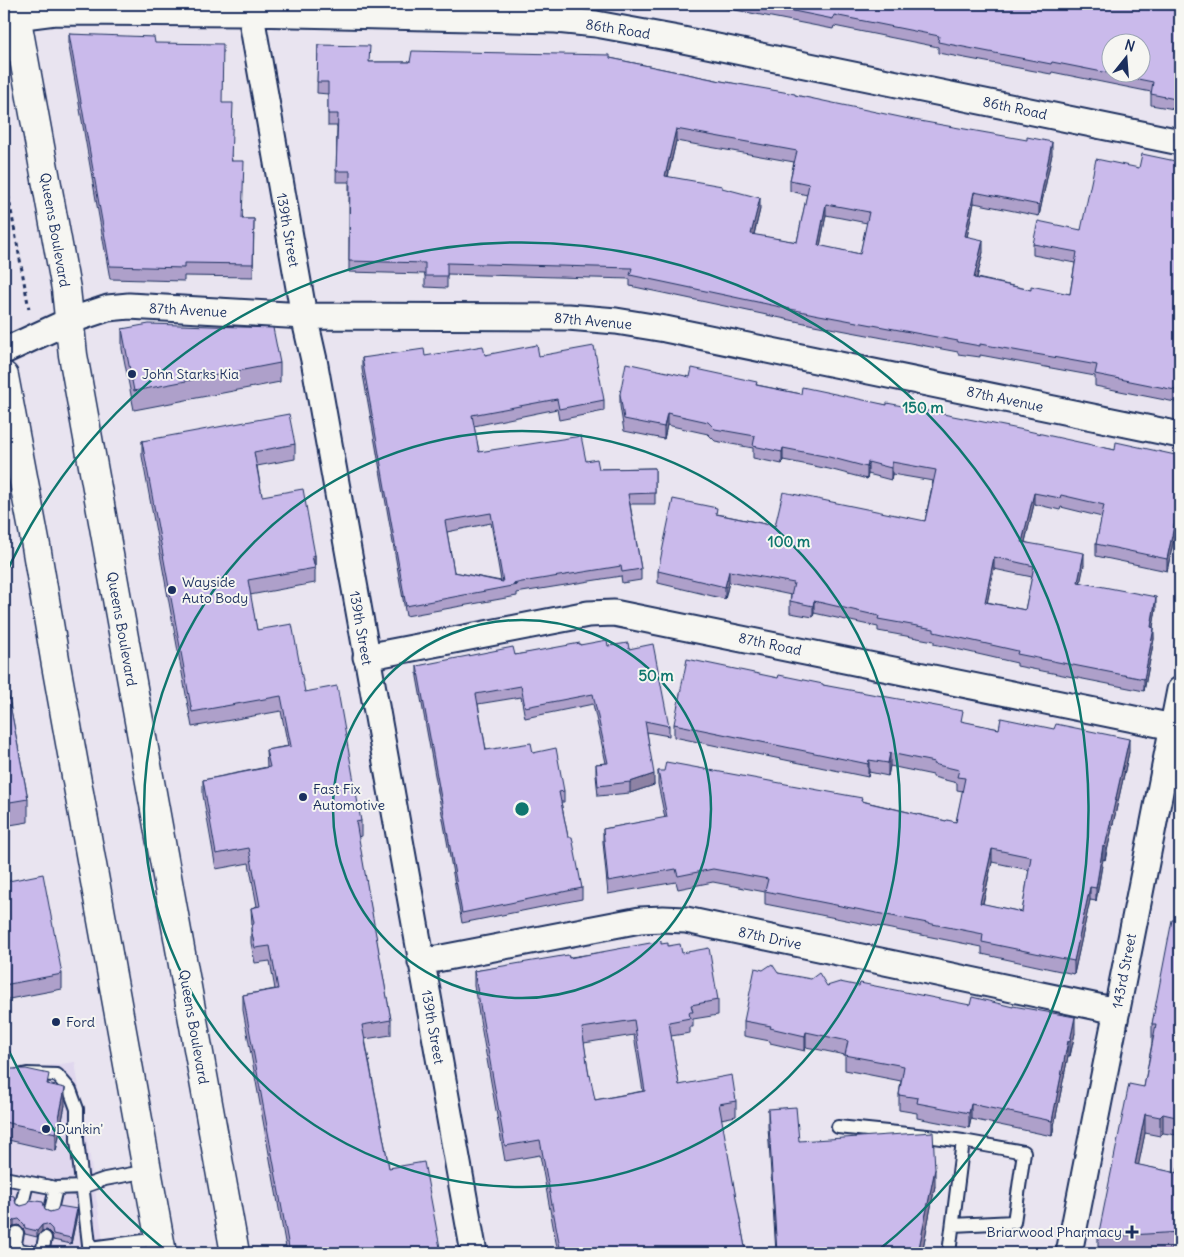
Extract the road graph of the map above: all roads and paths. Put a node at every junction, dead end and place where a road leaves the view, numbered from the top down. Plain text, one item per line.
1 (250, 8) edge
2 (15, 10) edge
3 (1180, 142) edge
4 (4, 172) edge
5 (29, 309) dead end
6 (304, 316) junction
7 (69, 321) junction
8 (4, 351) edge
9 (4, 376) edge
10 (1180, 435) edge
11 (366, 657) junction
12 (1180, 690) edge
13 (1173, 727) junction
14 (421, 962) junction
15 (1117, 1011) junction
16 (4, 1078) edge
17 (838, 1127) dead end
18 (963, 1141) junction
19 (148, 1170) junction
20 (4, 1178) edge
21 (27, 1182) junction
22 (82, 1187) junction
23 (56, 1188) junction
24 (22, 1204) edge
25 (51, 1210) edge
26 (953, 1225) junction
27 (17, 1233) dead end
28 (45, 1238) dead end
29 (160, 1246) edge
30 (10, 1250) edge
31 (90, 1251) edge
32 (35, 1253) edge
33 (42, 1253) edge
34 (235, 1253) edge
35 (474, 1253) edge
36 (949, 1253) edge
37 (1069, 1253) edge

1 - 2 street, 86th Road
1 - 3 street, 86th Road
1 - 6 street, 139th Street
2 - 7 main road, Queens Boulevard
4 - 5 path
6 - 7 street, 87th Avenue
6 - 10 street, 87th Avenue
6 - 11 street, 139th Street
7 - 8 street, 87th Avenue
7 - 34 main road, Queens Boulevard
9 - 19 main road
11 - 13 street, 87th Road
11 - 14 street, 139th Street
12 - 13 street, 143rd Street
13 - 15 street, 143rd Street
14 - 15 street, 87th Drive
14 - 35 street, 139th Street
15 - 37 street, 143rd Street
16 - 22 lane
17 - 18 lane
18 - 26 lane
18 - 26 lane
19 - 22 lane
19 - 29 main road
20 - 21 lane
21 - 23 lane
21 - 24 lane
22 - 23 lane
22 - 31 lane
23 - 25 lane
26 - 36 lane
27 - 30 lane
28 - 33 lane
29 - 31 lane
30 - 32 lane

